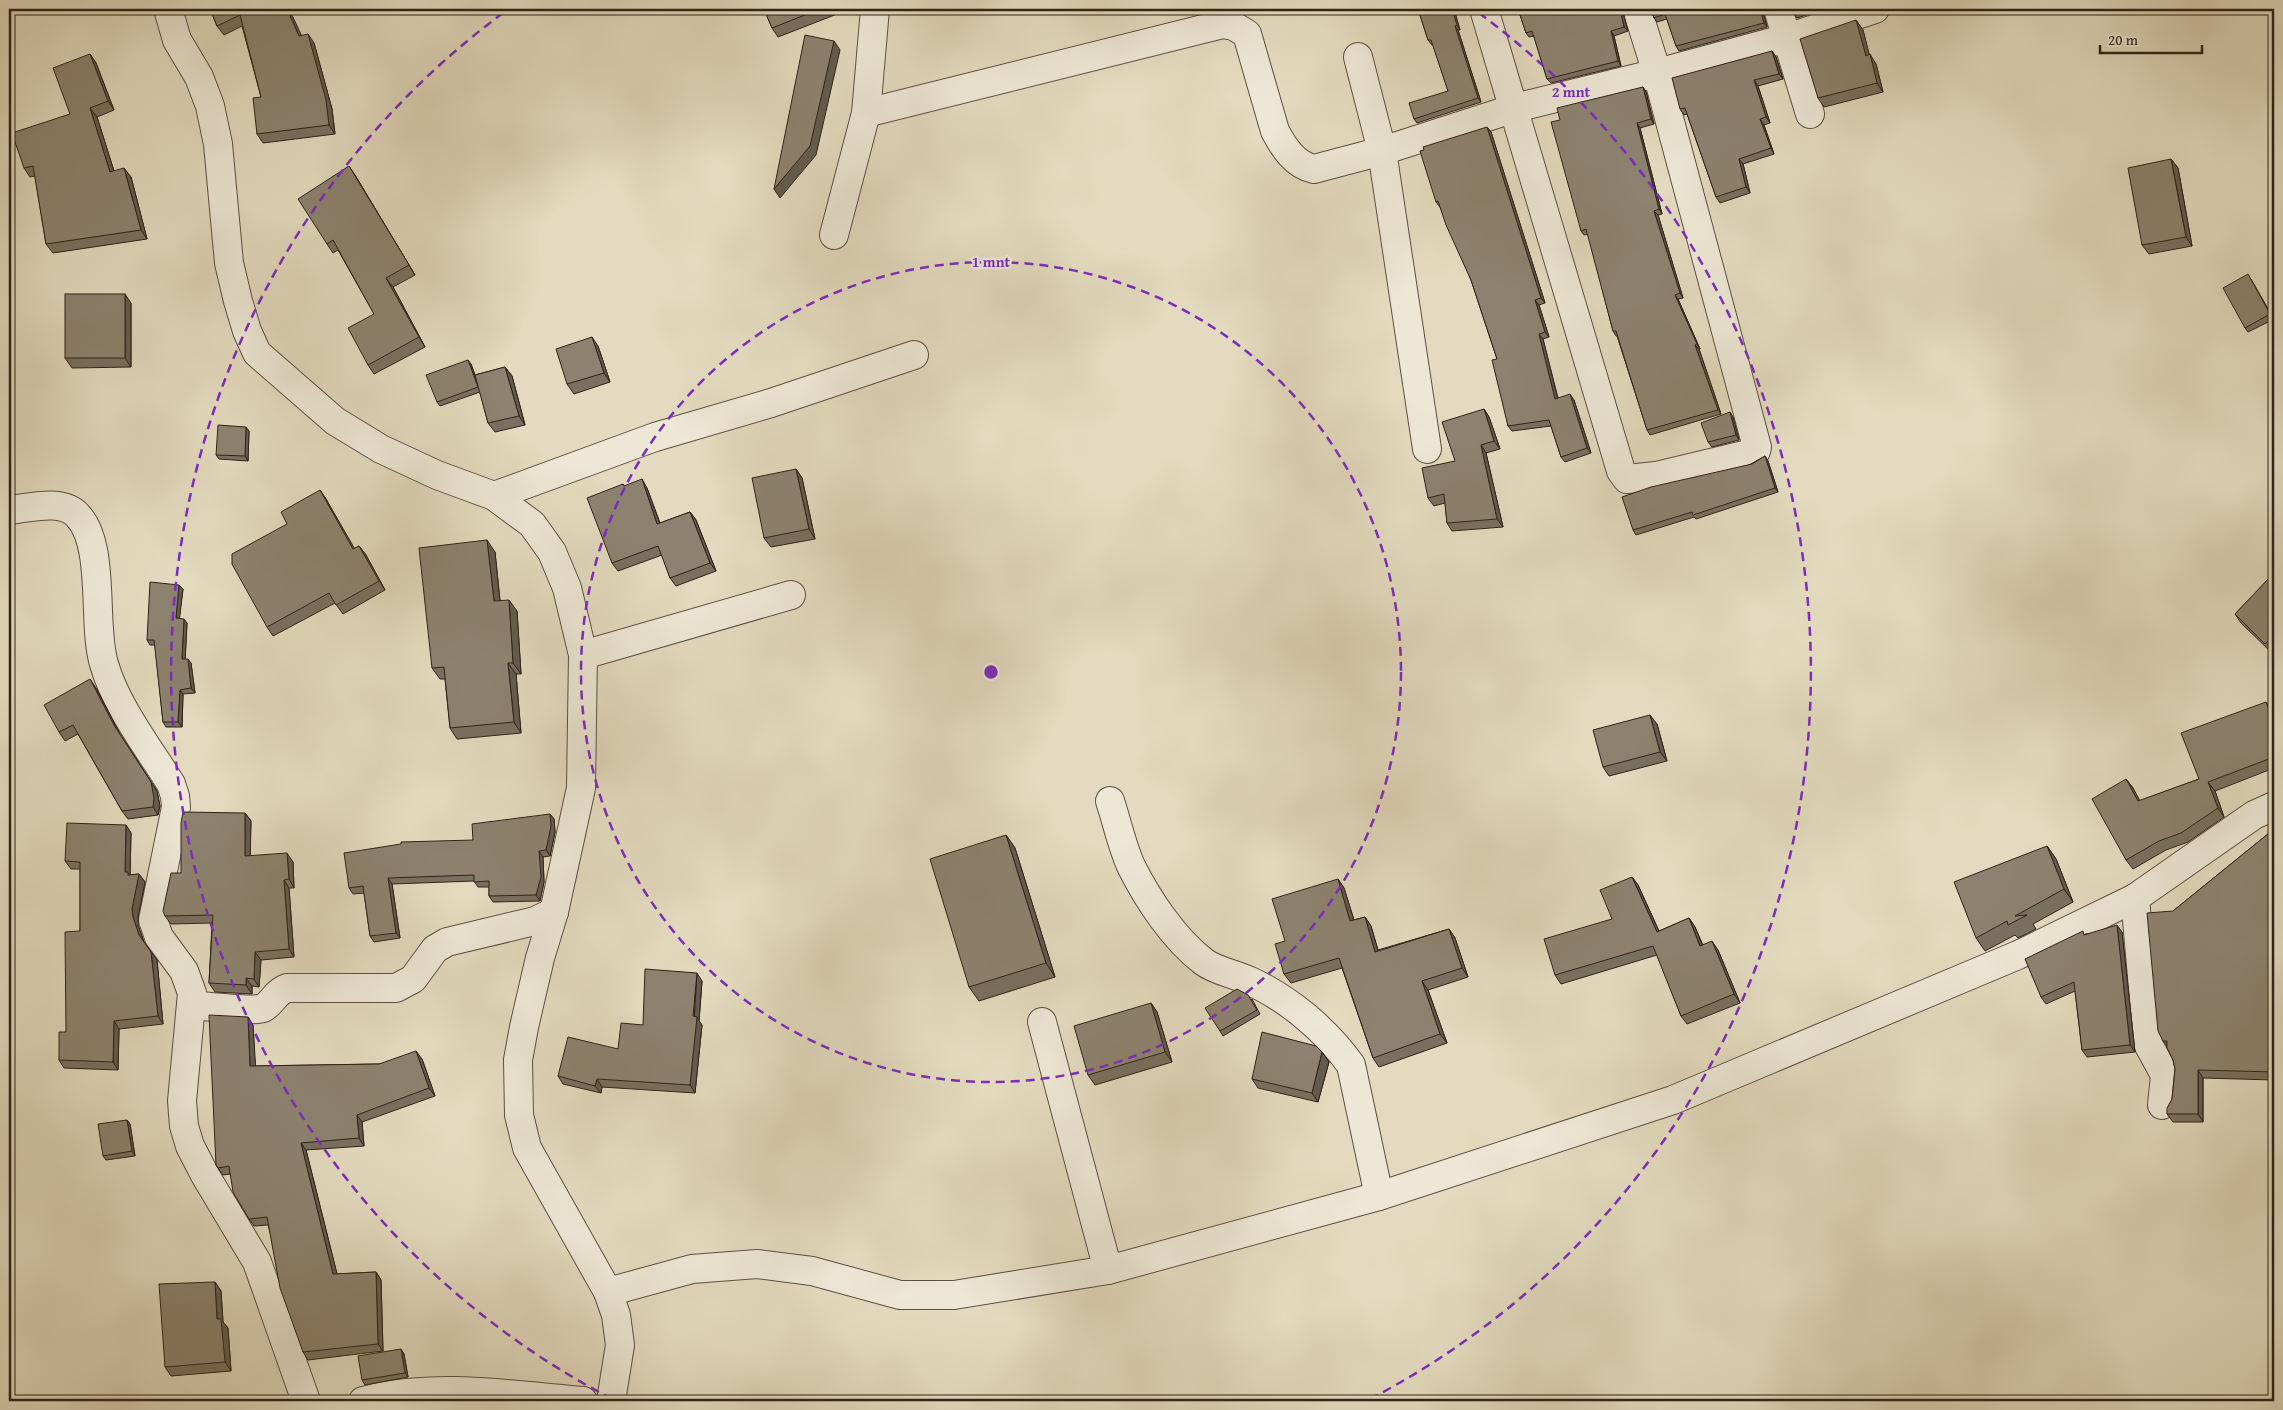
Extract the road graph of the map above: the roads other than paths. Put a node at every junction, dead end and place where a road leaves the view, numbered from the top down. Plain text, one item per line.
1 (168, 9) edge
2 (875, 9) edge
3 (1484, 9) edge
4 (1637, 9) edge
5 (1778, 9) edge
6 (1874, 9) edge
7 (1787, 38) junction
8 (1358, 57) dead end
9 (1656, 73) junction
10 (1515, 108) junction
11 (866, 113) junction
12 (1810, 114) dead end
13 (1382, 151) junction
14 (834, 235) dead end
15 (914, 355) dead end
16 (1427, 449) dead end
17 (494, 496) junction
18 (9, 510) edge
19 (790, 595) dead end
20 (583, 655) junction
21 (1110, 801) dead end
22 (2274, 806) edge
23 (2135, 898) junction
24 (554, 912) junction
25 (191, 1005) junction
26 (1042, 1022) dead end
27 (2162, 1104) dead end
28 (1379, 1196) junction
29 (1108, 1270) junction
30 (608, 1292) junction
31 (306, 1401) edge
32 (364, 1401) edge
33 (584, 1401) edge
34 (611, 1401) edge

1 - 17 street
2 - 11 street
3 - 10 street
4 - 9 street
5 - 7 street
6 - 7 street
7 - 9 street
7 - 12 street
8 - 13 street
9 - 10 street
9 - 10 street
10 - 13 street
11 - 13 street
11 - 14 street
13 - 16 street
15 - 17 street
17 - 20 street
18 - 25 street
19 - 20 street
20 - 24 street
21 - 28 street
22 - 23 street
23 - 27 street
23 - 28 street
24 - 25 street
24 - 30 street
25 - 31 street
26 - 29 street
28 - 29 street
29 - 30 street
30 - 34 street
32 - 33 street

